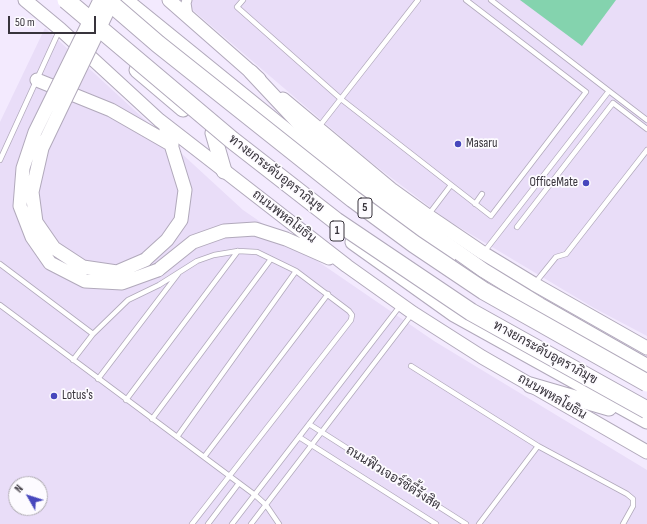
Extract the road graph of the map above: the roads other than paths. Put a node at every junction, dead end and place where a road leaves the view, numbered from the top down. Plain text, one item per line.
1 (25, 0) edge
2 (56, 0) edge
3 (66, 0) edge
4 (100, 0) edge
5 (107, 0) edge
6 (113, 0) edge
7 (125, 0) edge
8 (169, 0) edge
9 (187, 0) edge
10 (243, 0) edge
11 (418, 0) edge
12 (466, 0) edge
13 (491, 0) edge
14 (188, 16) junction
15 (60, 29) junction
16 (251, 72) junction
17 (37, 80) junction
18 (609, 91) junction
19 (341, 98) junction
20 (647, 120) edge
21 (165, 125) junction
22 (318, 129) junction
23 (647, 129) edge
24 (213, 133) junction
25 (172, 145) junction
26 (647, 150) edge
27 (0, 160) edge
28 (224, 171) junction
29 (451, 185) junction
30 (482, 194) dead end
31 (475, 204) junction
32 (427, 215) junction
33 (517, 227) dead end
34 (238, 251) junction
35 (483, 253) junction
36 (271, 259) junction
37 (0, 264) edge
38 (347, 266) junction
39 (182, 270) junction
40 (296, 271) junction
41 (534, 284) junction
42 (328, 294) junction
43 (0, 305) edge
44 (402, 305) junction
45 (414, 313) junction
46 (92, 334) junction
47 (647, 348) edge
48 (73, 360) junction
49 (546, 365) junction
50 (411, 366) dead end
51 (647, 366) edge
52 (647, 377) edge
53 (98, 379) junction
54 (647, 383) edge
55 (530, 385) junction
56 (126, 400) junction
57 (610, 408) junction
58 (647, 410) edge
59 (152, 419) junction
60 (647, 421) edge
61 (309, 424) junction
62 (647, 430) edge
63 (321, 432) junction
64 (176, 437) junction
65 (299, 437) junction
66 (311, 446) junction
67 (538, 446) junction
68 (647, 452) edge
69 (204, 457) junction
70 (229, 475) junction
71 (239, 483) junction
72 (255, 495) junction
73 (266, 505) junction
74 (192, 524) edge
75 (208, 524) edge
76 (232, 524) edge
77 (251, 524) edge
78 (279, 524) edge
79 (436, 524) edge
80 (466, 524) edge
81 (479, 524) edge
82 (623, 524) edge

1 - 15 main road, ถนนพหลโยธิน / 1
2 - 24 highway, ถนนพหลโยธิน / 1
3 - 58 highway, ทางยกระดับอุตราภิมุข / 5, bridge
4 - 38 main road, bridge
5 - 54 highway, ทางยกระดับอุตราภิมุข / 5, bridge
6 - 25 main road, bridge
7 - 52 highway
8 - 14 main road
9 - 14 street
10 - 19 lane
11 - 19 lane
12 - 31 lane
13 - 18 lane
14 - 16 main road
15 - 17 lane
15 - 21 main road, ถนนพหลโยธิน / 1
16 - 22 main road
16 - 51 main road
17 - 25 main road
17 - 27 lane
18 - 20 lane
18 - 35 lane
19 - 22 lane
19 - 29 lane
21 - 25 main road
21 - 28 main road, ถนนพหลโยธิน / 1
22 - 32 main road
23 - 33 lane
24 - 28 highway
24 - 49 highway, ถนนพหลโยธิน / 1
26 - 41 lane
28 - 38 main road, ถนนพหลโยธิน / 1
29 - 31 lane
29 - 32 lane
30 - 31 lane
32 - 35 main road
34 - 36 lane
34 - 39 lane
34 - 56 lane
35 - 41 main road
36 - 40 lane
36 - 59 lane
37 - 46 lane
38 - 44 main road, ถนนพหลโยธิน / 1
39 - 46 lane
39 - 53 lane
40 - 42 lane
40 - 64 lane
41 - 47 main road
42 - 69 lane
42 - 70 lane
43 - 48 lane
44 - 45 main road, ถนนพหลโยธิน / 1
44 - 61 lane
45 - 55 main road, ถนนพหลโยธิน / 1
45 - 63 lane
46 - 48 lane
48 - 53 lane
49 - 57 highway
49 - 60 highway, ถนนพหลโยธิน / 1
50 - 67 lane
53 - 56 lane
55 - 57 highway
55 - 68 main road, ถนนพหลโยธิน / 1
56 - 59 lane
57 - 62 highway
59 - 64 lane
61 - 63 lane, ถนนฟิวเจอร์ซิตี้รังสิต
61 - 65 lane
63 - 66 lane
63 - 80 lane, ถนนฟิวเจอร์ซิตี้รังสิต
64 - 69 lane
65 - 66 lane, ถนนฟิวเจอร์ซิตี้รังสิต
65 - 72 lane
66 - 73 lane
66 - 79 lane, ถนนฟิวเจอร์ซิตี้รังสิต
67 - 81 lane
67 - 82 lane
69 - 70 lane
70 - 71 lane
70 - 74 lane
71 - 72 lane
71 - 75 lane
72 - 73 lane
72 - 76 lane
73 - 77 lane
73 - 78 lane

